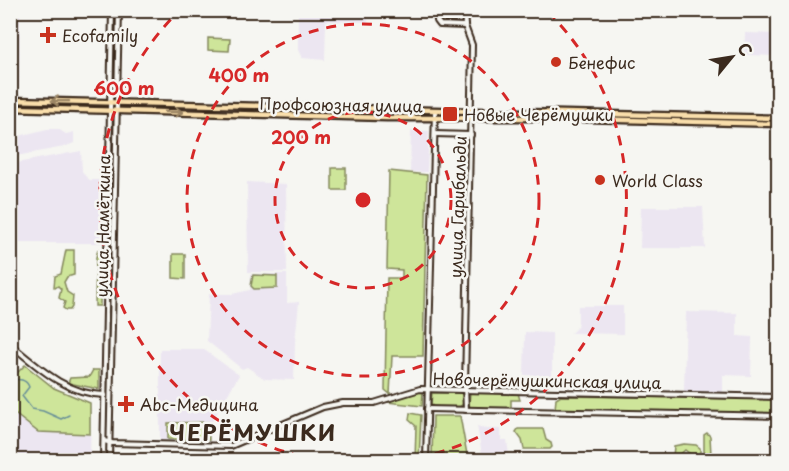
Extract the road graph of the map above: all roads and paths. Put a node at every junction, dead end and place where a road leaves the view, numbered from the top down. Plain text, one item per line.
1 (112, 10) edge
2 (119, 10) edge
3 (436, 10) edge
4 (464, 10) edge
5 (465, 26) junction
6 (10, 100) edge
7 (110, 102) junction
8 (117, 102) junction
9 (10, 108) edge
10 (110, 110) junction
11 (117, 110) junction
12 (435, 110) junction
13 (472, 114) junction
14 (435, 118) junction
15 (778, 118) edge
16 (778, 124) edge
17 (435, 134) junction
18 (471, 135) junction
19 (10, 344) edge
20 (427, 389) junction
21 (465, 390) junction
22 (107, 394) junction
23 (778, 397) edge
24 (427, 409) junction
25 (466, 410) junction
26 (778, 416) edge
27 (106, 442) junction
28 (104, 460) edge
29 (109, 460) edge
30 (426, 460) edge

1 - 7 street, улица Намёткина
2 - 8 street, улица Намёткина
3 - 5 street
4 - 5 street, улица Гарибальди
5 - 13 street, улица Гарибальди
7 -> 6 main road, Профсоюзная улица
7 - 8 main road, Профсоюзная улица
7 - 10 street, улица Намёткина
8 - 11 street, улица Намёткина
8 - 12 main road, Профсоюзная улица
9 - 10 main road, Профсоюзная улица
10 - 11 main road, Профсоюзная улица
10 - 22 street, улица Намёткина
11 -> 14 main road, Профсоюзная улица
11 - 22 street, улица Намёткина
12 - 13 main road, Профсоюзная улица
12 - 14 street, улица Гарибальди
13 - 14 main road, Профсоюзная улица
13 - 15 main road, Профсоюзная улица
13 - 16 main road, Профсоюзная улица
13 - 18 street, улица Гарибальди
14 - 17 street, улица Гарибальди
17 - 18 street
17 - 20 street, улица Гарибальди
18 - 21 street, улица Гарибальди
19 - 22 street
20 - 21 street, Новочерёмушкинская улица
20 - 24 street, улица Гарибальди
20 - 27 street, Новочерёмушкинская улица
21 - 23 street, Новочерёмушкинская улица
21 - 25 street, улица Гарибальди
22 - 27 street, улица Намёткина
24 - 25 street, Новочерёмушкинская улица
24 - 30 street, улица Гарибальди
25 - 26 street, Новочерёмушкинская улица
27 - 28 street
27 - 29 street

